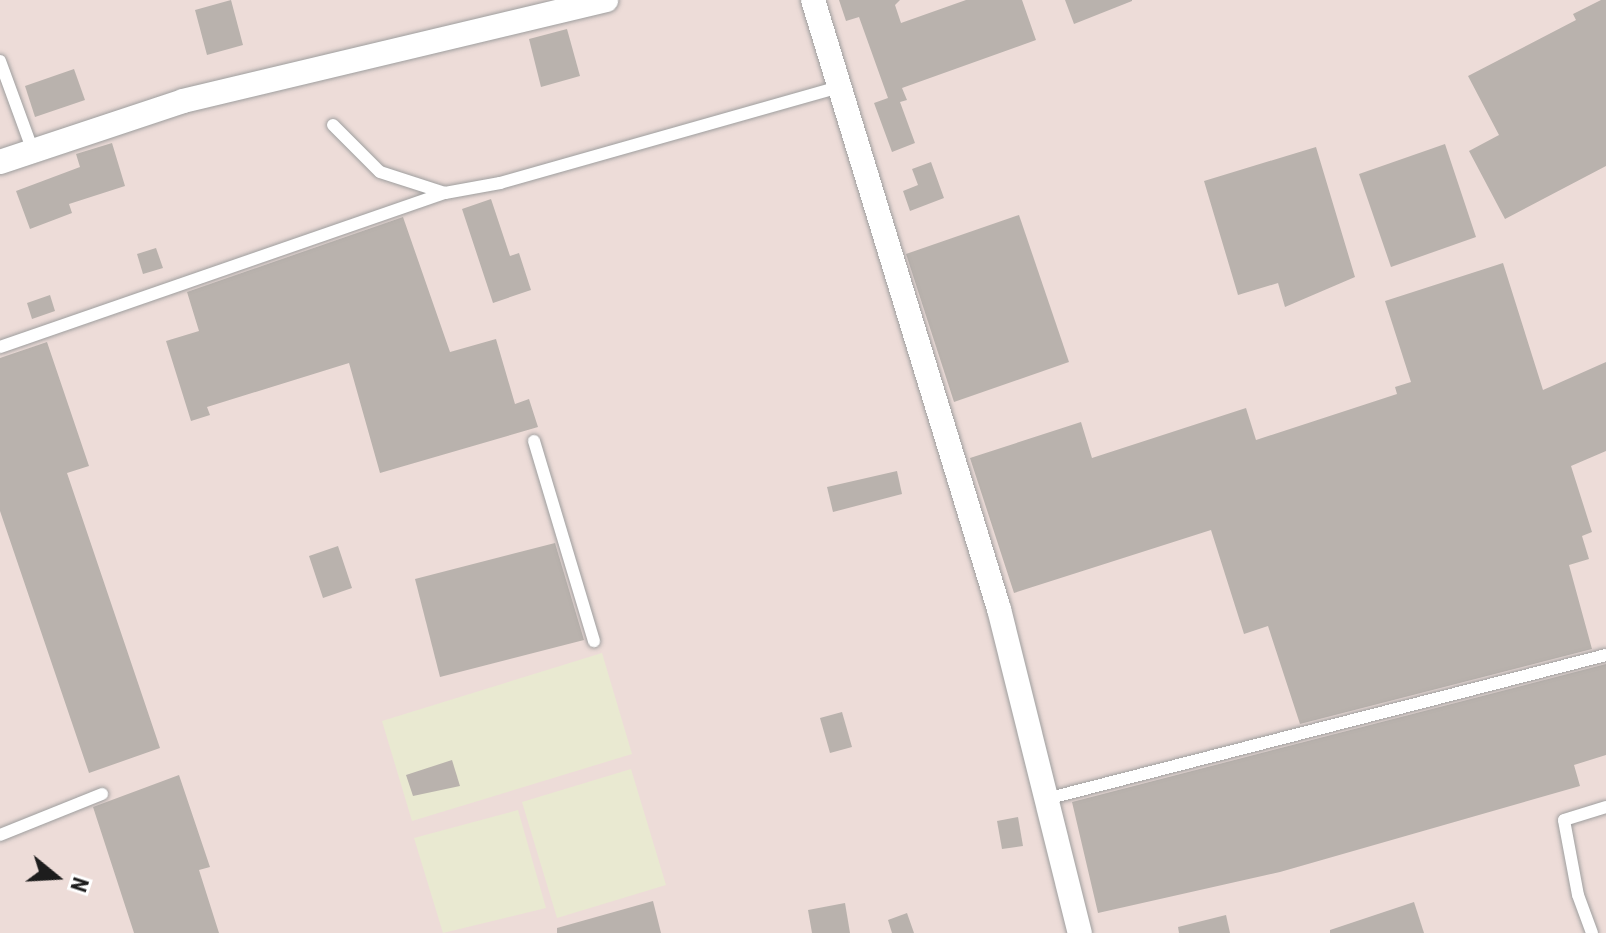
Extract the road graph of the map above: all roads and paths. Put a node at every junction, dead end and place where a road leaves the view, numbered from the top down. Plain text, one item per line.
1 (606, 0) edge
2 (813, 0) edge
3 (0, 61) edge
4 (840, 87) junction
5 (333, 125) dead end
6 (33, 151) junction
7 (0, 162) edge
8 (445, 193) junction
9 (0, 347) edge
10 (534, 441) dead end
11 (594, 641) dead end
12 (1606, 655) edge
13 (102, 794) dead end
14 (1046, 799) junction
15 (1606, 807) edge
16 (0, 835) edge
17 (1080, 933) edge
18 (1592, 933) edge

1 - 6 street
2 - 4 street
3 - 6 lane
4 - 8 lane
4 - 14 street
5 - 8 lane
6 - 7 street
8 - 9 lane
10 - 11 lane
12 - 14 lane
13 - 16 lane
14 - 17 street
15 - 18 lane

